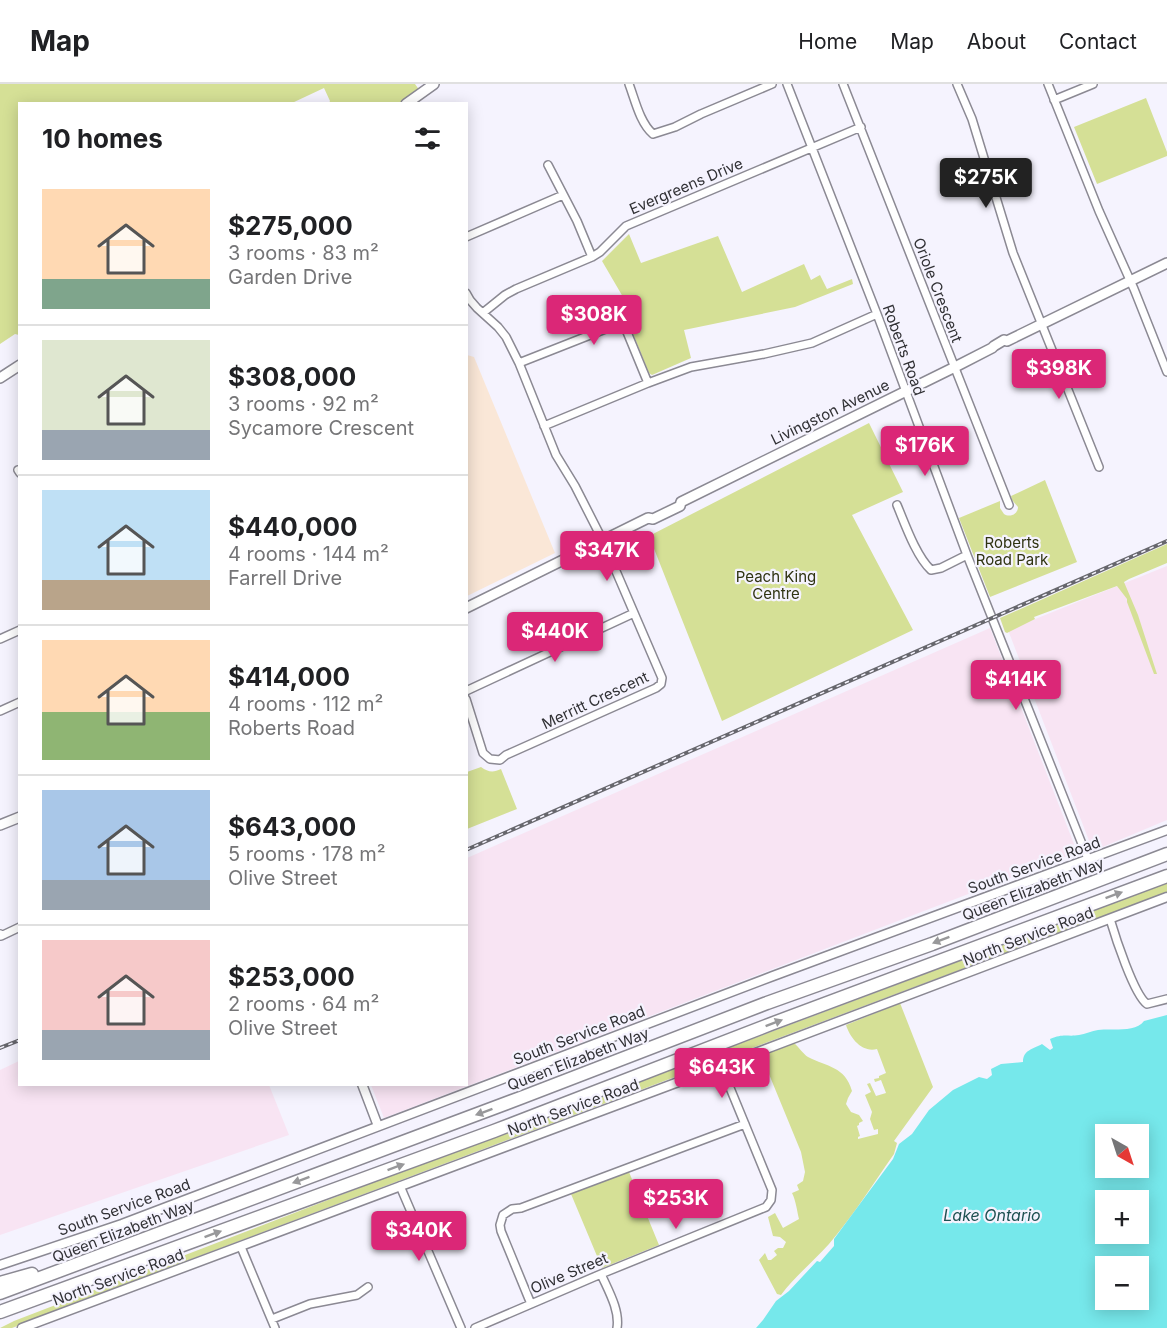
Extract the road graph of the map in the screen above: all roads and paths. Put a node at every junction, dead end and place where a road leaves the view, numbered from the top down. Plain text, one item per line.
1 (434, 84) edge
2 (629, 84) edge
3 (772, 84) edge
4 (787, 84) edge
5 (843, 84) edge
6 (957, 84) edge
7 (1048, 84) edge
8 (1093, 84) edge
9 (1054, 100) junction
10 (409, 102) edge
11 (861, 128) junction
12 (812, 148) junction
13 (548, 165) dead end
14 (563, 195) junction
15 (468, 236) edge
16 (592, 257) junction
17 (1167, 262) edge
18 (1130, 281) junction
19 (468, 296) edge
20 (484, 312) junction
21 (877, 314) junction
22 (1041, 324) junction
23 (1165, 360) edge
24 (519, 363) junction
25 (18, 366) edge
26 (955, 368) junction
27 (1167, 372) edge
28 (0, 378) edge
29 (648, 383) junction
30 (906, 392) junction
31 (544, 426) junction
32 (1099, 467) dead end
33 (897, 505) dead end
34 (1010, 505) dead end
35 (603, 540) junction
36 (967, 555) junction
37 (468, 607) edge
38 (634, 613) junction
39 (0, 630) edge
40 (18, 631) edge
41 (2, 638) edge
42 (468, 690) edge
43 (18, 703) edge
44 (468, 705) edge
45 (0, 711) edge
46 (18, 818) edge
47 (0, 825) edge
48 (1167, 830) edge
49 (1167, 854) edge
50 (1088, 859) junction
51 (1167, 876) edge
52 (1167, 897) edge
53 (1110, 919) junction
54 (18, 928) edge
55 (0, 935) edge
56 (1167, 999) edge
57 (721, 1066) junction
58 (363, 1086) edge
59 (745, 1124) junction
60 (378, 1126) junction
61 (400, 1186) junction
62 (241, 1247) junction
63 (0, 1265) edge
64 (57, 1273) junction
65 (601, 1274) junction
66 (0, 1283) edge
67 (368, 1287) dead end
68 (0, 1293) edge
69 (531, 1304) junction
70 (1, 1312) edge
71 (272, 1319) junction
72 (22, 1328) edge
73 (275, 1328) edge
74 (461, 1328) edge
75 (475, 1328) edge
76 (617, 1328) edge

1 - 10 main road
2 - 3 street
4 - 12 street, Roberts Road
5 - 11 street, Oriole Crescent
6 - 22 street
7 - 9 street
8 - 9 street
9 - 18 street
11 - 12 street, Evergreens Drive
11 - 26 street, Oriole Crescent
12 - 16 street, Evergreens Drive
12 - 21 street, Roberts Road
13 - 14 street
14 - 15 street
14 - 16 street
16 - 20 street, Evergreens Drive
17 - 18 main road, Livingston Avenue
18 - 22 main road, Livingston Avenue
18 - 23 street
19 - 20 street, Merritt Crescent
20 - 24 street, Merritt Crescent
21 - 29 street
21 - 30 street, Roberts Road
22 - 26 main road, Livingston Avenue
22 - 32 street
23 - 27 street
24 - 29 street
24 - 31 street, Merritt Crescent
25 - 28 main road
26 - 30 main road, Livingston Avenue
26 - 34 street, Oriole Crescent
29 - 31 street
30 - 35 main road, Livingston Avenue
30 - 36 street, Roberts Road
31 - 35 street, Merritt Crescent
33 - 36 street
35 - 37 main road, Livingston Avenue
35 - 38 street, Merritt Crescent
36 - 50 street, Roberts Road
38 - 42 street
38 - 44 street, Merritt Crescent
39 - 41 street
40 - 41 street
43 - 45 street
46 - 47 main road
48 - 50 street, South Service Road
49 -> 64 highway, Queen Elizabeth Way
50 - 60 street, South Service Road
70 -> 51 highway
52 - 53 street, North Service Road
53 - 56 street
53 - 57 street, North Service Road
54 - 55 street
57 - 59 street, Olive Street
57 - 61 street, North Service Road
58 - 60 street
59 - 65 street, Olive Street
59 - 69 street
60 - 63 street, South Service Road
61 - 62 street, North Service Road
61 - 74 street
62 - 71 street
62 - 72 street, North Service Road
64 - 66 highway
64 - 68 highway, Queen Elizabeth Way
65 - 69 street, Olive Street
65 - 76 street
67 - 71 street
69 - 75 street, Olive Street
71 - 73 street

